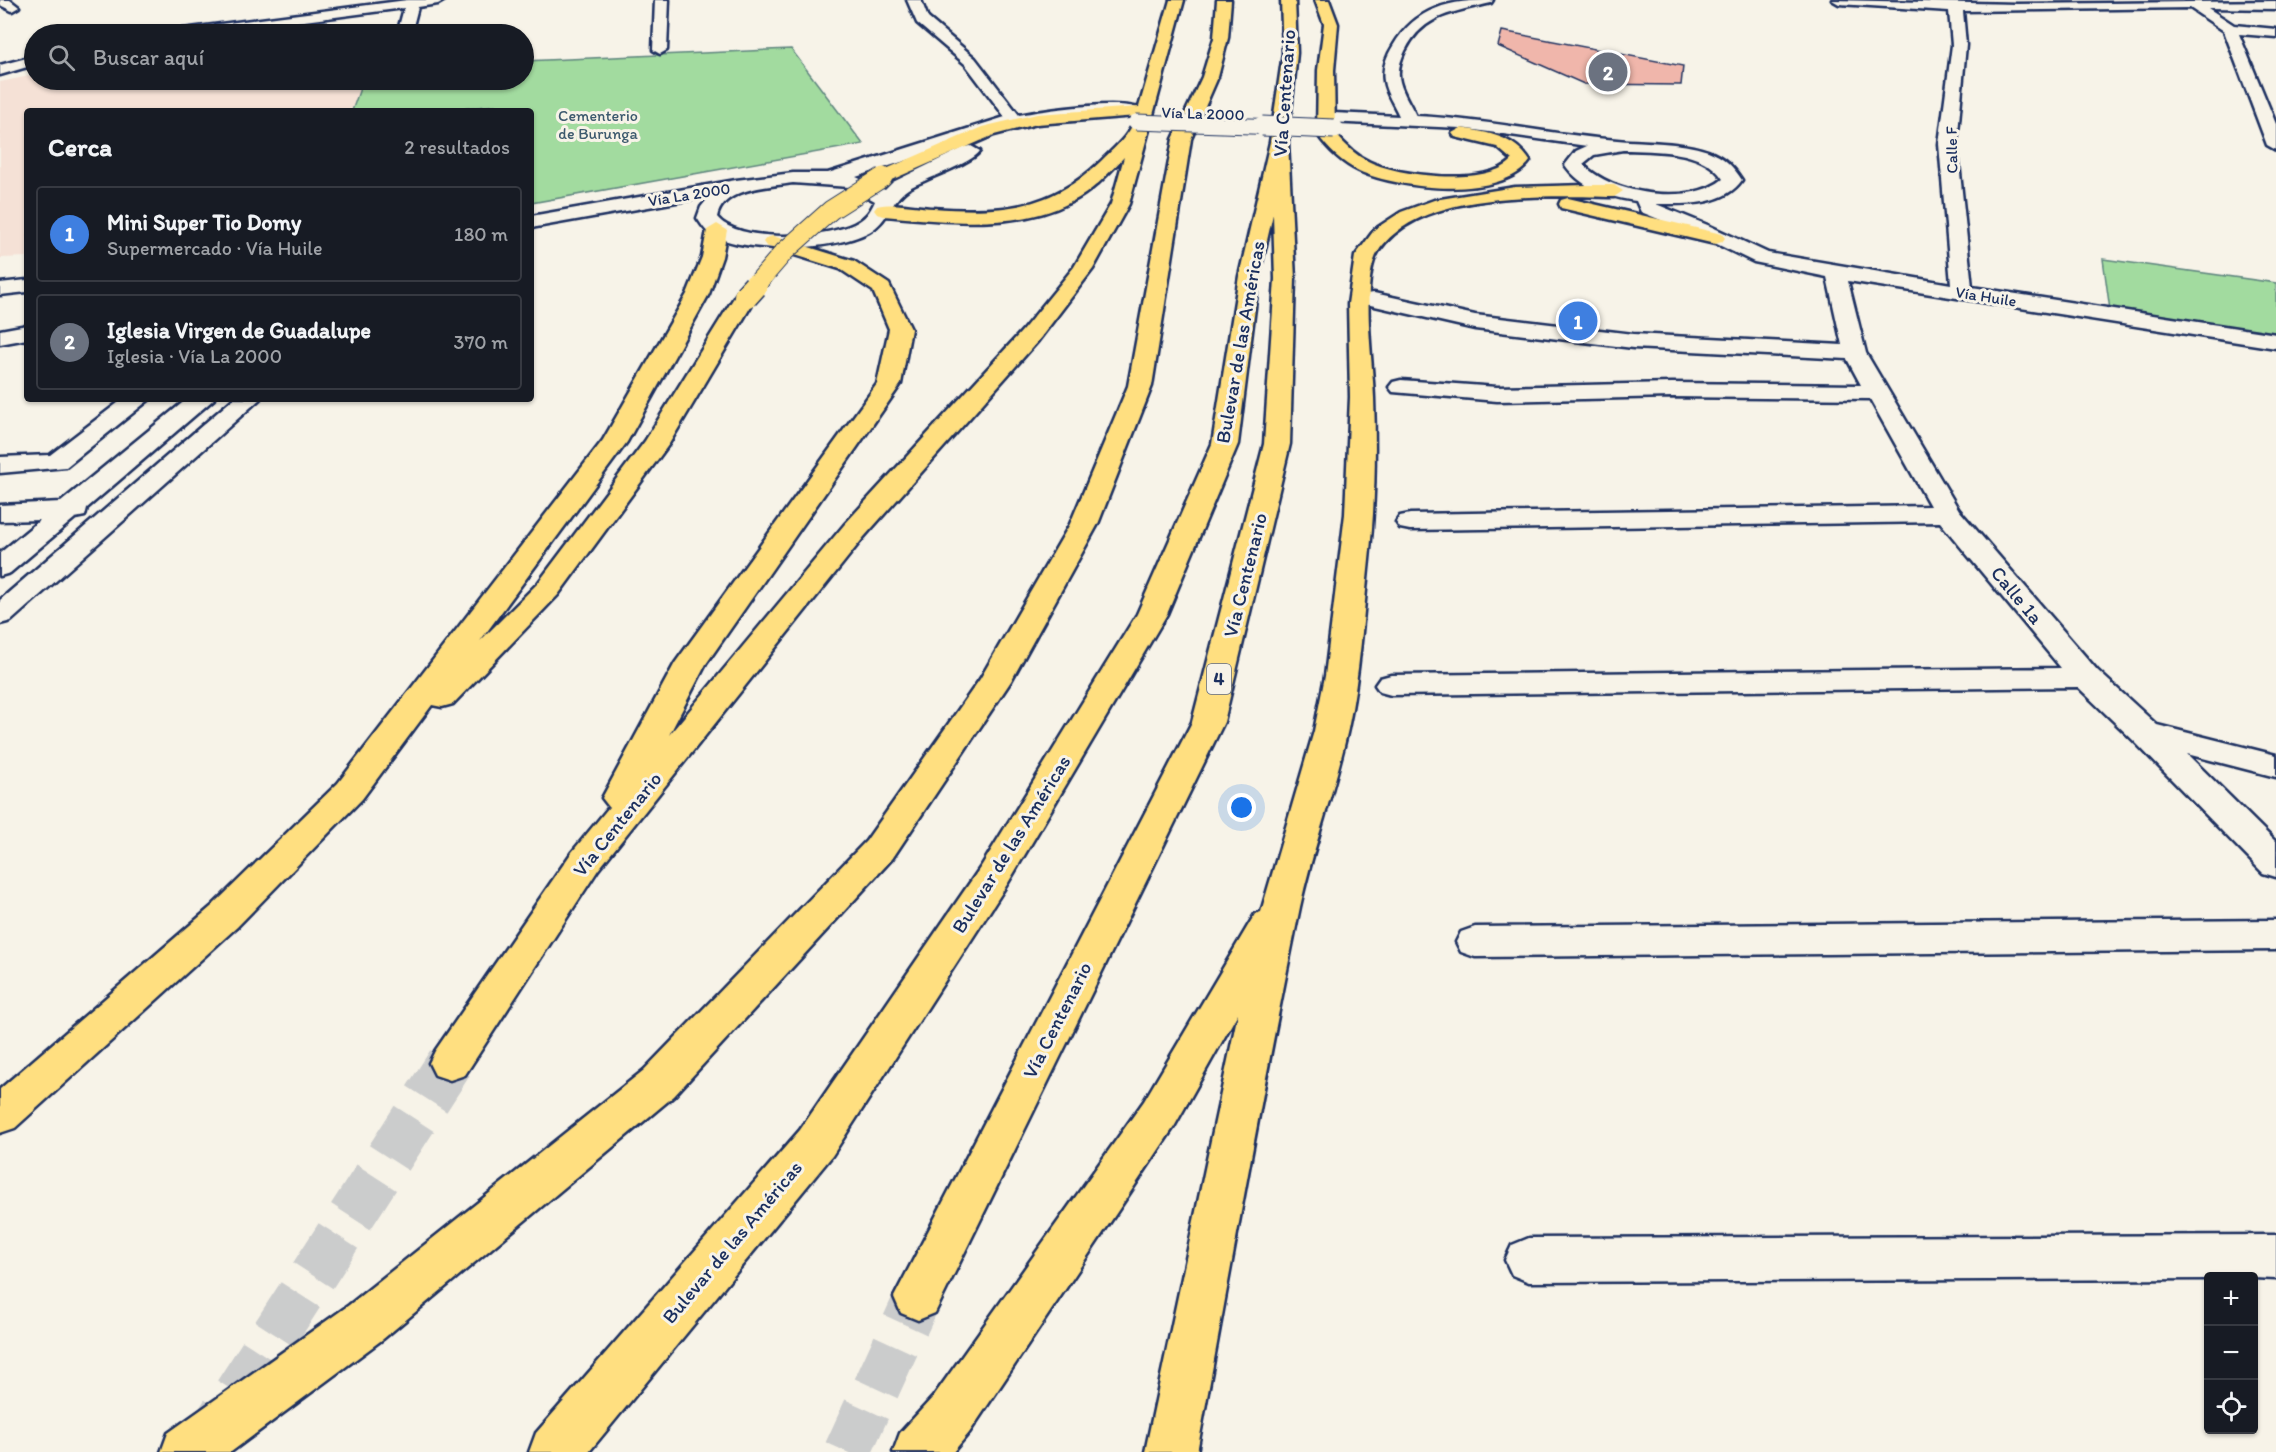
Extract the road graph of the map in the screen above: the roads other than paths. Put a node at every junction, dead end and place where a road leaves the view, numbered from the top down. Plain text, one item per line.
1 (438, 0) edge
2 (662, 0) edge
3 (914, 0) edge
4 (1177, 0) edge
5 (1224, 0) edge
6 (1288, 0) edge
7 (1322, 0) edge
8 (1486, 0) edge
9 (1839, 0) edge
10 (2195, 2) edge
11 (412, 3) junction
12 (362, 4) edge
13 (2276, 5) edge
14 (1956, 8) junction
15 (221, 24) edge
16 (407, 24) edge
17 (2230, 29) junction
18 (2276, 33) edge
19 (660, 50) dead end
20 (24, 64) edge
21 (0, 70) edge
22 (1015, 120) junction
23 (1409, 120) junction
24 (1138, 121) junction
25 (1333, 123) junction
26 (1461, 133) junction
27 (1279, 142) junction
28 (1623, 145) junction
29 (2276, 145) edge
30 (1575, 162) junction
31 (827, 178) junction
32 (1487, 178) junction
33 (758, 183) junction
34 (1523, 193) junction
35 (1628, 194) junction
36 (1691, 199) junction
37 (884, 205) junction
38 (620, 206) junction
39 (534, 221) edge
40 (712, 224) junction
41 (1709, 234) junction
42 (773, 242) junction
43 (1836, 273) junction
44 (24, 286) edge
45 (0, 289) edge
46 (1962, 292) junction
47 (1374, 299) dead end
48 (24, 333) edge
49 (0, 337) edge
50 (2276, 341) edge
51 (1855, 353) junction
52 (1401, 387) dead end
53 (1877, 392) junction
54 (134, 402) edge
55 (198, 402) edge
56 (245, 402) edge
57 (0, 465) edge
58 (122, 508) junction
59 (68, 510) junction
60 (0, 513) edge
61 (1948, 514) junction
62 (1410, 522) dead end
63 (0, 567) edge
64 (0, 615) edge
65 (2086, 678) junction
66 (1391, 685) dead end
67 (2146, 732) junction
68 (2276, 765) edge
69 (350, 791) junction
70 (585, 861) junction
71 (2276, 864) edge
72 (1283, 900) junction
73 (2276, 935) edge
74 (1475, 942) dead end
75 (450, 1063) tunnel mouth
76 (0, 1115) edge
77 (2276, 1257) edge
78 (1529, 1260) dead end
79 (918, 1297) tunnel mouth
80 (187, 1452) edge
81 (555, 1452) edge
82 (919, 1452) edge
83 (1171, 1452) edge

1 - 11 street
2 - 19 street
3 - 22 street
4 - 24 highway, Vía Centenario
5 - 80 highway
6 - 27 highway, Vía Centenario / 4
7 - 32 highway
8 - 23 street
9 - 14 street
10 - 13 street
10 - 14 street
10 - 17 street
11 - 12 street
11 - 16 street
12 - 15 street
14 - 46 street, Calle F
17 - 18 street
17 - 29 street
20 - 21 street
22 - 24 street, Vía La 2000
22 - 31 street, Vía La 2000
23 - 25 street, Vía La 2000
23 - 28 street, Vía La 2000
24 - 25 street, Vía La 2000, bridge
24 - 37 street, Vía La 2000
24 - 37 highway
24 - 69 highway, bridge
24 - 70 highway, Vía Centenario
25 - 26 street, Vía La 2000
26 - 30 street, Vía La 2000
26 - 32 highway
27 - 79 highway, Vía Centenario / 4
27 - 81 highway, Bulevar de las Américas
28 - 30 street
28 - 36 street
30 - 32 highway
30 - 35 street, Vía La 2000
31 - 33 street
31 - 37 street
33 - 38 street, Vía La 2000
33 - 40 street
34 - 35 highway
34 - 41 highway
34 - 72 highway
35 - 36 street
35 - 41 street, Vía Huile
36 - 41 street
37 - 42 street, Vía La 2000
38 - 39 street, Vía La 2000
38 - 40 street, Vía La 2000
40 - 42 street, Vía La 2000
40 - 69 highway
41 - 43 street, Vía Huile
42 - 70 highway
43 - 46 street, Vía Huile
43 - 51 street, Calle 1a
44 - 45 street
46 - 50 street, Vía Huile
47 - 51 street
48 - 49 street
51 - 53 street, Calle 1a
52 - 53 street
53 - 61 street, Calle 1a
54 - 57 street
55 - 59 street
56 - 58 street
58 - 59 street
58 - 64 street
59 - 60 street
59 - 63 street
61 - 62 street
61 - 65 street, Calle 1a
65 - 66 street
65 - 67 street, Calle 1a
67 - 68 street
67 - 71 street, Calle 1a
69 - 76 highway
70 - 75 highway, Vía Centenario
72 - 82 highway
72 - 83 highway
73 - 74 street
77 - 78 street

